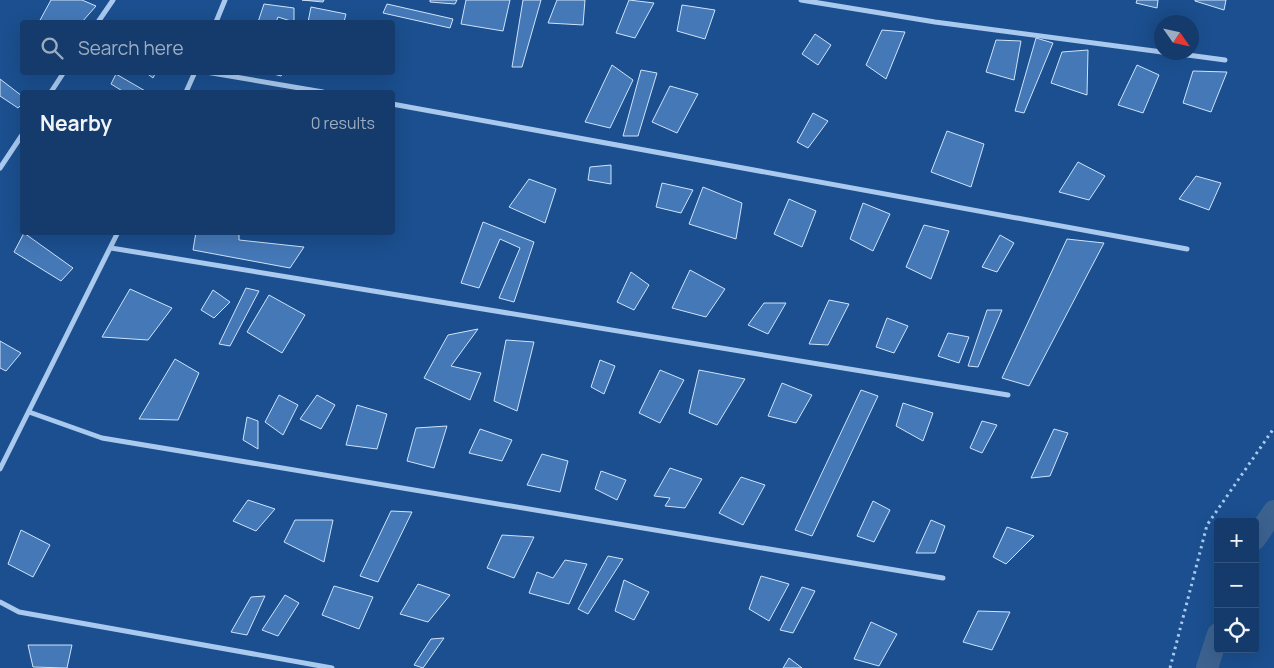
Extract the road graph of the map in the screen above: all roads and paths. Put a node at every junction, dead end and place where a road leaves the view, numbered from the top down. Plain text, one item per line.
1 (113, 0) edge
2 (225, 0) edge
3 (801, 0) edge
4 (99, 20) edge
5 (217, 20) edge
6 (1154, 51) edge
7 (1199, 57) edge
8 (1225, 60) dead end
9 (62, 75) edge
10 (194, 75) edge
11 (224, 75) edge
12 (52, 90) edge
13 (187, 90) edge
14 (311, 90) edge
15 (395, 105) edge
16 (20, 138) edge
17 (0, 168) edge
18 (117, 235) edge
19 (111, 248) junction
20 (1187, 249) dead end
21 (1008, 395) dead end
22 (29, 412) junction
23 (1274, 428) edge
24 (0, 468) edge
25 (943, 578) dead end
26 (0, 602) edge
27 (332, 668) edge
28 (1170, 668) edge

1 - 4 street
2 - 5 street
3 - 6 street
7 - 8 street
9 - 12 street
10 - 13 street
11 - 14 street
15 - 20 street
16 - 17 street
18 - 19 street
19 - 21 street
19 - 22 street
22 - 24 street
22 - 25 street
23 - 28 path
26 - 27 street

